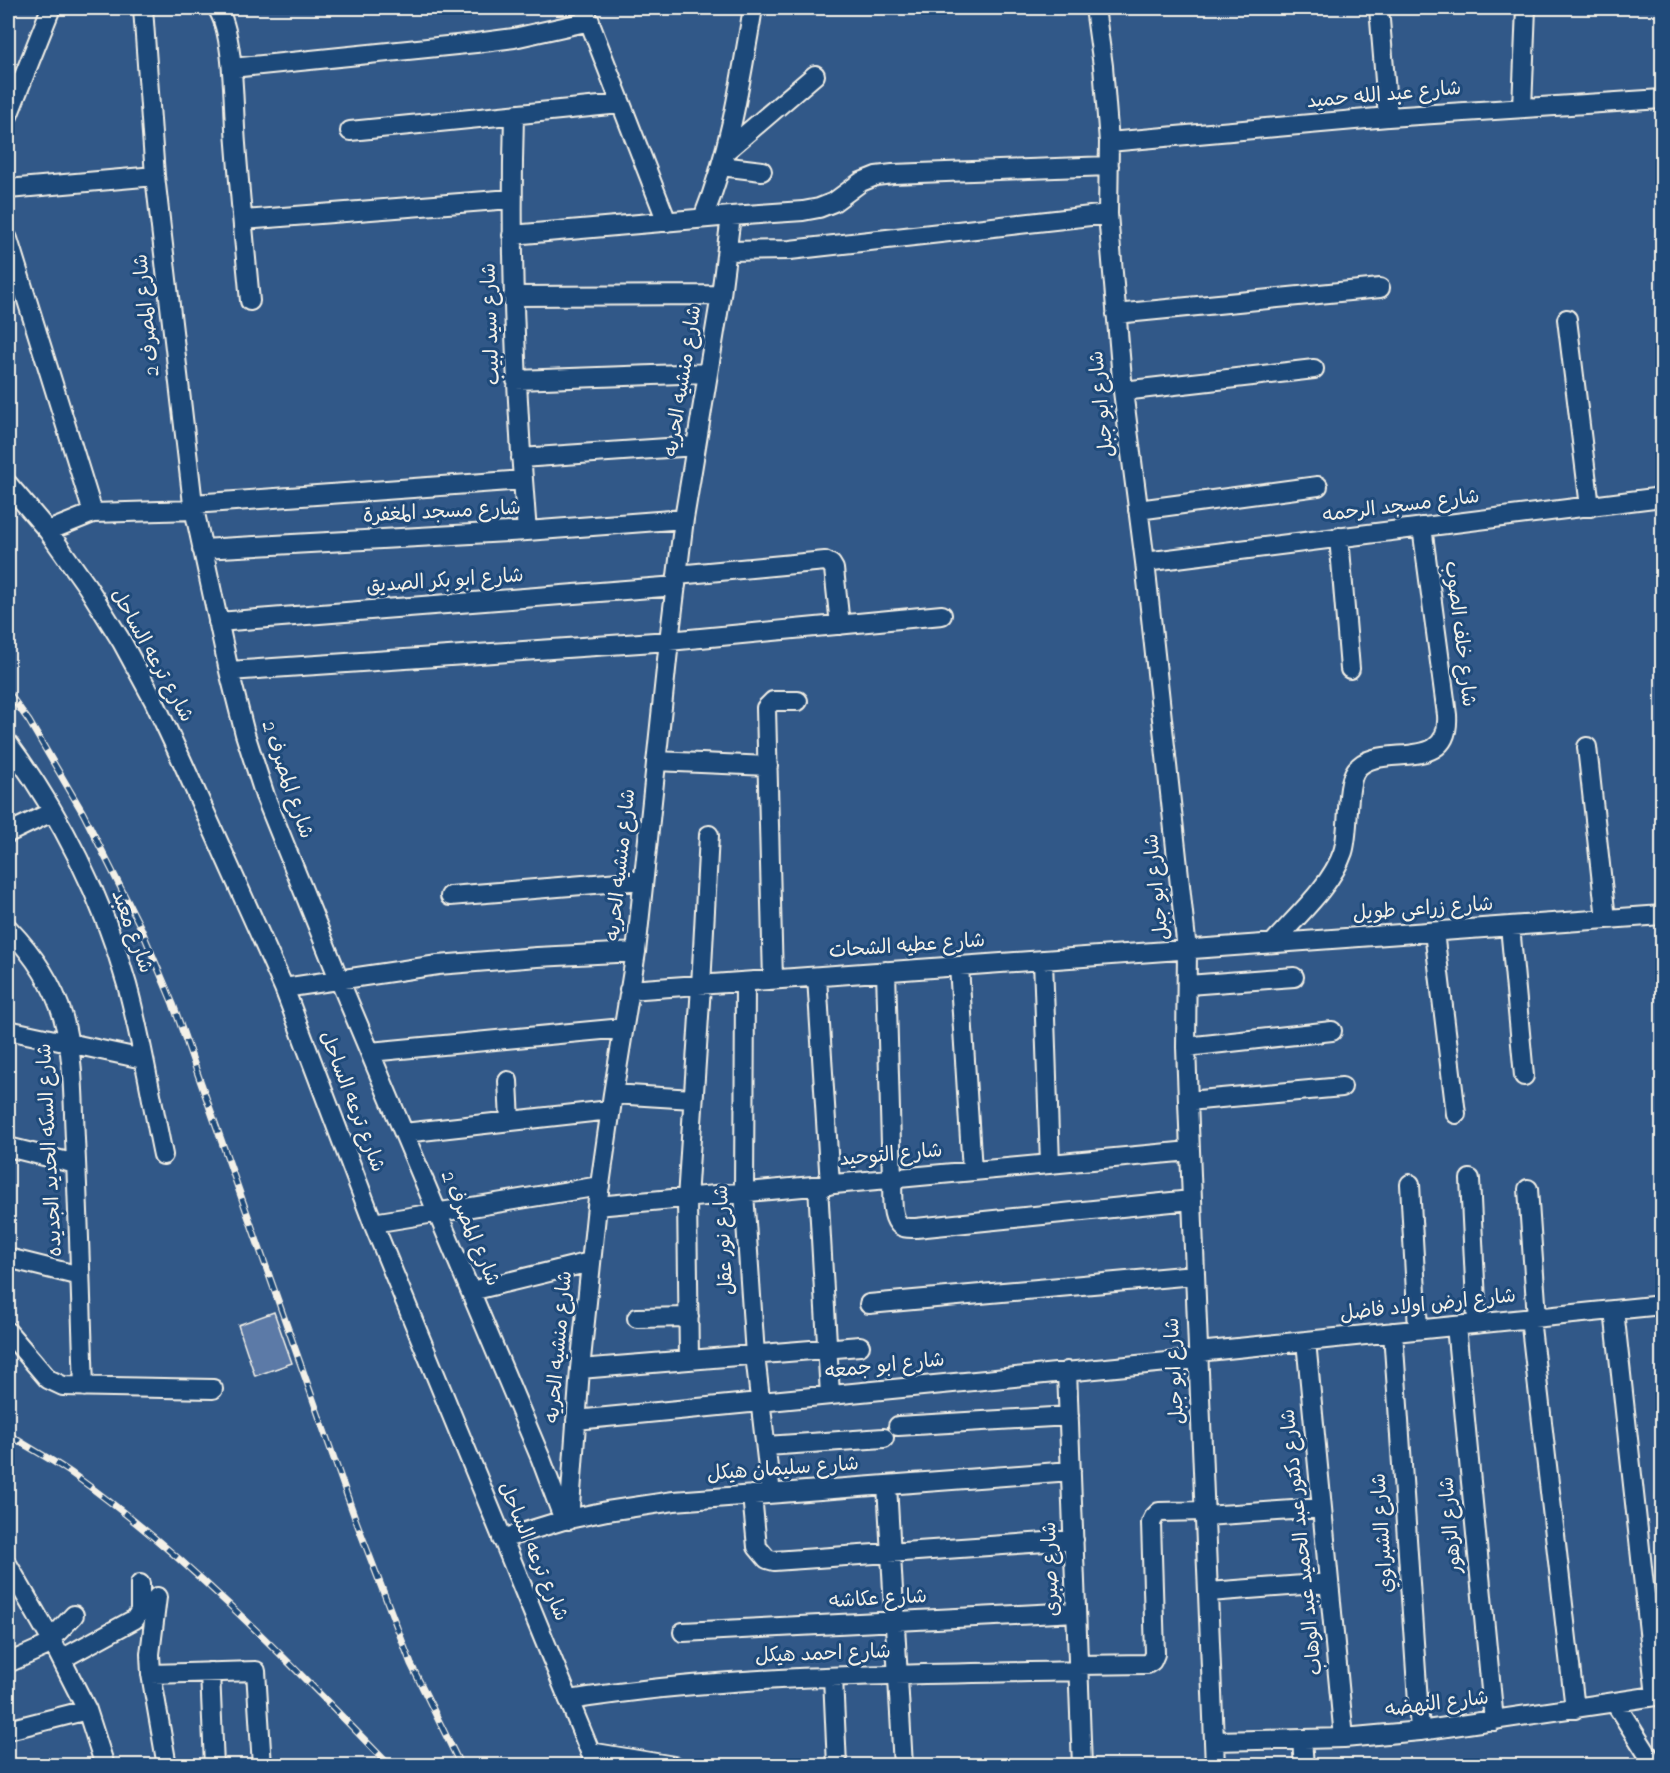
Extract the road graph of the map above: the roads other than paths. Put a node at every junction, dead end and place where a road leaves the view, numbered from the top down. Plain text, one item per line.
1 (51, 8) edge
2 (144, 8) edge
3 (217, 8) edge
4 (753, 8) edge
5 (1095, 8) edge
6 (1379, 8) edge
7 (1526, 8) edge
8 (587, 14) edge
9 (232, 68) junction
10 (815, 75) dead end
11 (1662, 99) edge
12 (620, 104) junction
13 (1522, 108) junction
14 (514, 115) junction
15 (8, 116) edge
16 (1388, 117) junction
17 (350, 131) dead end
18 (1109, 142) junction
19 (723, 159) junction
20 (1109, 166) junction
21 (762, 171) dead end
22 (155, 176) junction
23 (8, 189) edge
24 (512, 200) junction
25 (1108, 214) junction
26 (731, 216) junction
27 (703, 218) junction
28 (243, 220) junction
29 (667, 222) junction
30 (512, 235) junction
31 (8, 239) edge
32 (727, 251) junction
33 (1380, 288) dead end
34 (721, 295) junction
35 (513, 296) junction
36 (250, 301) dead end
37 (1116, 314) junction
38 (1567, 319) dead end
39 (1314, 369) dead end
40 (708, 374) junction
41 (516, 380) junction
42 (1123, 391) junction
43 (696, 446) junction
44 (521, 458) junction
45 (523, 480) junction
46 (8, 484) edge
47 (1318, 486) dead end
48 (1662, 497) edge
49 (193, 507) junction
50 (1590, 507) junction
51 (1138, 510) junction
52 (93, 513) junction
53 (684, 519) junction
54 (1422, 527) junction
55 (48, 531) junction
56 (527, 531) junction
57 (1339, 537) junction
58 (202, 549) junction
59 (1145, 562) junction
60 (677, 580) junction
61 (942, 615) dead end
62 (218, 622) junction
63 (840, 625) junction
64 (669, 641) junction
65 (1350, 669) dead end
66 (229, 671) junction
67 (798, 701) dead end
68 (8, 743) edge
69 (1587, 747) dead end
70 (656, 761) junction
71 (768, 766) junction
72 (52, 812) junction
73 (8, 833) edge
74 (709, 835) dead end
75 (643, 880) junction
76 (450, 896) dead end
77 (1662, 915) edge
78 (1606, 919) junction
79 (1510, 926) junction
80 (8, 928) edge
81 (1434, 932) junction
82 (1273, 943) junction
83 (1187, 950) junction
84 (636, 952) junction
85 (1043, 960) junction
86 (959, 966) junction
87 (886, 972) junction
88 (817, 976) junction
89 (1294, 977) dead end
90 (339, 979) junction
91 (772, 980) junction
92 (746, 982) junction
93 (1188, 985) junction
94 (701, 986) junction
95 (284, 988) junction
96 (629, 990) junction
97 (623, 1028) junction
98 (8, 1030) edge
99 (1332, 1031) dead end
100 (69, 1044) junction
101 (1186, 1047) junction
102 (370, 1052) junction
103 (143, 1059) junction
104 (1524, 1076) dead end
105 (508, 1081) dead end
106 (1342, 1088) dead end
107 (693, 1099) junction
108 (1188, 1101) junction
109 (611, 1102) junction
110 (1456, 1114) dead end
111 (510, 1121) junction
112 (404, 1133) junction
113 (8, 1147) edge
114 (1190, 1151) junction
115 (163, 1155) dead end
116 (76, 1164) junction
117 (1050, 1164) junction
118 (972, 1171) junction
119 (892, 1179) junction
120 (1470, 1179) dead end
121 (1410, 1184) dead end
122 (824, 1185) junction
123 (600, 1186) junction
124 (1528, 1189) dead end
125 (744, 1193) junction
126 (687, 1199) junction
127 (1191, 1200) junction
128 (597, 1206) junction
129 (438, 1212) junction
130 (372, 1223) junction
131 (8, 1258) edge
132 (590, 1262) junction
133 (1194, 1275) junction
134 (80, 1276) junction
135 (471, 1291) junction
136 (869, 1304) dead end
137 (1662, 1305) edge
138 (1614, 1310) junction
139 (689, 1317) junction
140 (638, 1318) dead end
141 (1533, 1318) junction
142 (1477, 1323) junction
143 (1456, 1326) junction
144 (1418, 1329) junction
145 (8, 1332) edge
146 (1393, 1332) junction
147 (1306, 1341) junction
148 (860, 1346) dead end
149 (827, 1349) junction
150 (755, 1355) junction
151 (1198, 1355) junction
152 (689, 1360) junction
153 (580, 1370) junction
154 (1067, 1371) junction
155 (84, 1386) junction
156 (213, 1389) dead end
157 (830, 1395) junction
158 (760, 1401) junction
159 (1069, 1416) junction
160 (576, 1420) junction
161 (898, 1426) dead end
162 (884, 1438) dead end
163 (766, 1446) junction
164 (1071, 1471) junction
165 (887, 1485) junction
166 (771, 1494) junction
167 (752, 1495) junction
168 (1322, 1508) junction
169 (1205, 1513) junction
170 (566, 1520) junction
171 (502, 1539) junction
172 (1074, 1540) junction
173 (891, 1553) junction
174 (9, 1571) edge
175 (1329, 1583) junction
176 (140, 1584) dead end
177 (1209, 1592) junction
178 (157, 1597) dead end
179 (1076, 1612) junction
180 (74, 1615) dead end
181 (895, 1621) junction
182 (683, 1632) dead end
183 (56, 1637) junction
184 (69, 1655) junction
185 (8, 1663) edge
186 (1078, 1668) junction
187 (210, 1672) junction
188 (69, 1674) junction
189 (151, 1674) junction
190 (898, 1675) junction
191 (833, 1677) junction
192 (1659, 1696) edge
193 (570, 1700) junction
194 (1615, 1702) junction
195 (1575, 1709) junction
196 (87, 1710) junction
197 (1494, 1721) junction
198 (8, 1730) edge
199 (1420, 1731) junction
200 (1344, 1738) junction
201 (1302, 1740) junction
202 (1215, 1741) junction
203 (593, 1759) edge
204 (105, 1766) edge
205 (167, 1766) edge
206 (214, 1766) edge
207 (262, 1766) edge
208 (674, 1766) edge
209 (837, 1766) edge
210 (903, 1766) edge
211 (1082, 1766) edge
212 (1215, 1766) edge
213 (1304, 1766) edge
214 (1655, 1766) edge

1 - 15 street
2 - 22 street, شارع المصرف 2
3 - 9 street
4 - 19 street
5 - 18 street, شارع ابو جبل
6 - 16 street
7 - 13 street
8 - 9 street
8 - 12 street
9 - 28 street
10 - 19 street
11 - 13 street, شارع عبد الله حميد
12 - 14 street
12 - 29 street
13 - 16 street, شارع عبد الله حميد
14 - 17 street
14 - 24 street, شارع سيد لبيب
16 - 18 street, شارع عبد الله حميد
18 - 20 street, شارع ابو جبل
19 - 21 street
19 - 27 street
20 - 25 street, شارع ابو جبل
20 - 26 street
22 - 23 street
22 - 49 street, شارع المصرف 2
24 - 28 street
24 - 30 street, شارع سيد لبيب
25 - 32 street
25 - 37 street, شارع ابو جبل
26 - 27 street
26 - 32 street, شارع منشيه الحريه
27 - 29 street
28 - 36 street
29 - 30 street
30 - 35 street, شارع سيد لبيب
31 - 52 street
32 - 34 street, شارع منشيه الحريه
33 - 37 street
34 - 35 street
34 - 40 street, شارع منشيه الحريه
35 - 41 street, شارع سيد لبيب
37 - 42 street, شارع ابو جبل
38 - 50 street
39 - 42 street
40 - 41 street
40 - 43 street, شارع منشيه الحريه
41 - 44 street, شارع سيد لبيب
42 - 51 street, شارع ابو جبل
43 - 44 street
43 - 53 street, شارع منشيه الحريه
44 - 45 street, شارع سيد لبيب
45 - 49 street
45 - 56 street, شارع سيد لبيب
46 - 55 street, شارع ترعه الساحل
47 - 51 street
48 - 50 street, شارع مسجد الرحمه
49 - 52 street
49 - 58 street, شارع المصرف 2
50 - 54 street, شارع مسجد الرحمه
51 - 59 street, شارع ابو جبل
52 - 55 street
53 - 56 street, شارع مسجد المغفرة
53 - 60 street, شارع منشيه الحريه
54 - 57 street, شارع مسجد الرحمه
54 - 82 street, شارع خلف الصوب
55 - 95 street, شارع ترعه الساحل
56 - 58 street, شارع مسجد المغفرة
57 - 59 street, شارع مسجد الرحمه
57 - 65 street
58 - 62 street, شارع المصرف 2
59 - 83 street, شارع ابو جبل
60 - 62 street, شارع ابو بكر الصديق
60 - 63 street, شارع ابو بكر الصديق
60 - 64 street, شارع منشيه الحريه
61 - 63 street
62 - 66 street, شارع المصرف 2
63 - 64 street
64 - 66 street
64 - 70 street, شارع منشيه الحريه
66 - 90 street, شارع المصرف 2
67 - 71 street
68 - 72 street, شارع معبد
69 - 78 street
70 - 71 street
70 - 75 street, شارع منشيه الحريه
71 - 91 street
72 - 73 street
72 - 103 street, شارع معبد
74 - 94 street
75 - 76 street
75 - 84 street, شارع منشيه الحريه
77 - 78 street, شارع زراعى طويل
78 - 79 street, شارع زراعى طويل
79 - 81 street, شارع زراعى طويل
79 - 104 street
80 - 100 street, شارع السكه الحديد الجديده
81 - 82 street, شارع زراعى طويل
81 - 110 street
82 - 83 street, شارع زراعى طويل
83 - 85 street, شارع عطيه الشحات
83 - 93 street, شارع ابو جبل
84 - 90 street
84 - 96 street, شارع منشيه الحريه
85 - 86 street, شارع عطيه الشحات
85 - 117 street
86 - 87 street, شارع عطيه الشحات
86 - 118 street
87 - 88 street, شارع عطيه الشحات
87 - 119 street
88 - 91 street, شارع عطيه الشحات
88 - 122 street
89 - 93 street
90 - 95 street
90 - 102 street, شارع المصرف 2
91 - 92 street, شارع عطيه الشحات
92 - 94 street, شارع عطيه الشحات
92 - 125 street, شارع نور عقل
93 - 101 street, شارع ابو جبل
94 - 96 street, شارع عطيه الشحات
94 - 107 street
95 - 130 street, شارع ترعه الساحل
96 - 97 street, شارع منشيه الحريه
97 - 102 street
97 - 109 street, شارع منشيه الحريه
98 - 100 street
99 - 101 street
100 - 103 street
100 - 116 street, شارع السكه الحديد الجديده
101 - 108 street, شارع ابو جبل
102 - 112 street, شارع المصرف 2
103 - 115 street, شارع معبد
105 - 111 street
106 - 108 street
107 - 109 street
107 - 126 street
108 - 114 street, شارع ابو جبل
109 - 111 street
109 - 123 street, شارع منشيه الحريه
111 - 112 street
112 - 129 street, شارع المصرف 2
113 - 116 street
114 - 117 street, شارع التوحيد
114 - 127 street, شارع ابو جبل
116 - 134 street, شارع السكه الحديد الجديده
117 - 118 street, شارع التوحيد
118 - 119 street, شارع التوحيد
119 - 122 street, شارع التوحيد
119 - 127 street
120 - 142 street
121 - 144 street
122 - 125 street, شارع التوحيد
122 - 149 street
123 - 128 street, شارع منشيه الحريه
123 - 129 street
124 - 141 street
125 - 126 street, شارع التوحيد
125 - 150 street, شارع نور عقل
126 - 128 street, شارع التوحيد
126 - 139 street
127 - 133 street, شارع ابو جبل
128 - 132 street, شارع منشيه الحريه
129 - 130 street
129 - 135 street, شارع المصرف 2
130 - 171 street, شارع ترعه الساحل
131 - 134 street
132 - 135 street
132 - 153 street, شارع منشيه الحريه
133 - 136 street
133 - 151 street, شارع ابو جبل
134 - 155 street, شارع السكه الحديد الجديده
135 - 170 street, شارع المصرف 2
137 - 138 street, شارع ارض اولاد فاضل
138 - 141 street, شارع ارض اولاد فاضل
138 - 192 street
139 - 140 street
139 - 152 street
141 - 142 street, شارع ارض اولاد فاضل
141 - 195 street
142 - 143 street, شارع ارض اولاد فاضل
143 - 144 street, شارع ارض اولاد فاضل
143 - 197 street, شارع الزهور
144 - 146 street, شارع ارض اولاد فاضل
145 - 155 street
146 - 147 street, شارع ارض اولاد فاضل
146 - 199 street, شارع الشبراوي
147 - 151 street, شارع ارض اولاد فاضل
147 - 168 street, شارع دكتور عبد الحميد عبد الوهاب
148 - 149 street
149 - 150 street
149 - 157 street
150 - 152 street
150 - 158 street, شارع نور عقل
151 - 154 street, شارع ابو جمعه
151 - 169 street, شارع ابو جبل
152 - 153 street
153 - 160 street, شارع منشيه الحريه
154 - 157 street, شارع ابو جمعه
154 - 159 street, شارع صبرى
155 - 156 street
157 - 158 street, شارع ابو جمعه
158 - 160 street, شارع ابو جمعه
158 - 163 street, شارع نور عقل
159 - 161 street
159 - 164 street, شارع صبرى
160 - 170 street, شارع منشيه الحريه
162 - 163 street
163 - 166 street, شارع نور عقل
164 - 165 street, شارع سليمان هيكل
164 - 172 street, شارع صبرى
165 - 166 street, شارع سليمان هيكل
165 - 173 street
166 - 167 street, شارع سليمان هيكل
167 - 170 street, شارع سليمان هيكل
167 - 173 street
168 - 169 street
168 - 175 street, شارع دكتور عبد الحميد عبد الوهاب
169 - 177 street, شارع ابو جبل
169 - 186 street, شارع احمد هيكل
170 - 171 street, شارع سليمان هيكل
171 - 193 street, شارع ترعه الساحل
172 - 173 street
172 - 179 street, شارع صبرى
173 - 181 street
174 - 183 street
175 - 177 street
175 - 200 street, شارع دكتور عبد الحميد عبد الوهاب
176 - 184 street
177 - 202 street, شارع ابو جبل
178 - 189 street
179 - 181 street, شارع عكاشه
179 - 186 street, شارع صبرى
180 - 183 street
181 - 182 street, شارع عكاشه
181 - 190 street
183 - 184 street
183 - 185 street
183 - 188 street
184 - 188 street
186 - 190 street, شارع احمد هيكل
186 - 211 street, شارع صبرى
187 - 189 street
187 - 206 street
187 - 207 street
188 - 196 street
189 - 205 street
190 - 191 street, شارع احمد هيكل
190 - 210 street
191 - 193 street, شارع احمد هيكل
191 - 209 street
192 - 194 street, شارع النهضه
193 - 203 street, شارع ترعه الساحل
194 - 195 street, شارع النهضه
194 - 214 street
195 - 197 street, شارع النهضه
196 - 198 street
196 - 204 street
197 - 199 street, شارع النهضه
199 - 200 street, شارع النهضه
200 - 201 street, شارع النهضه
201 - 202 street, شارع النهضه
201 - 213 street
202 - 212 street, شارع ابو جبل
203 - 208 street

